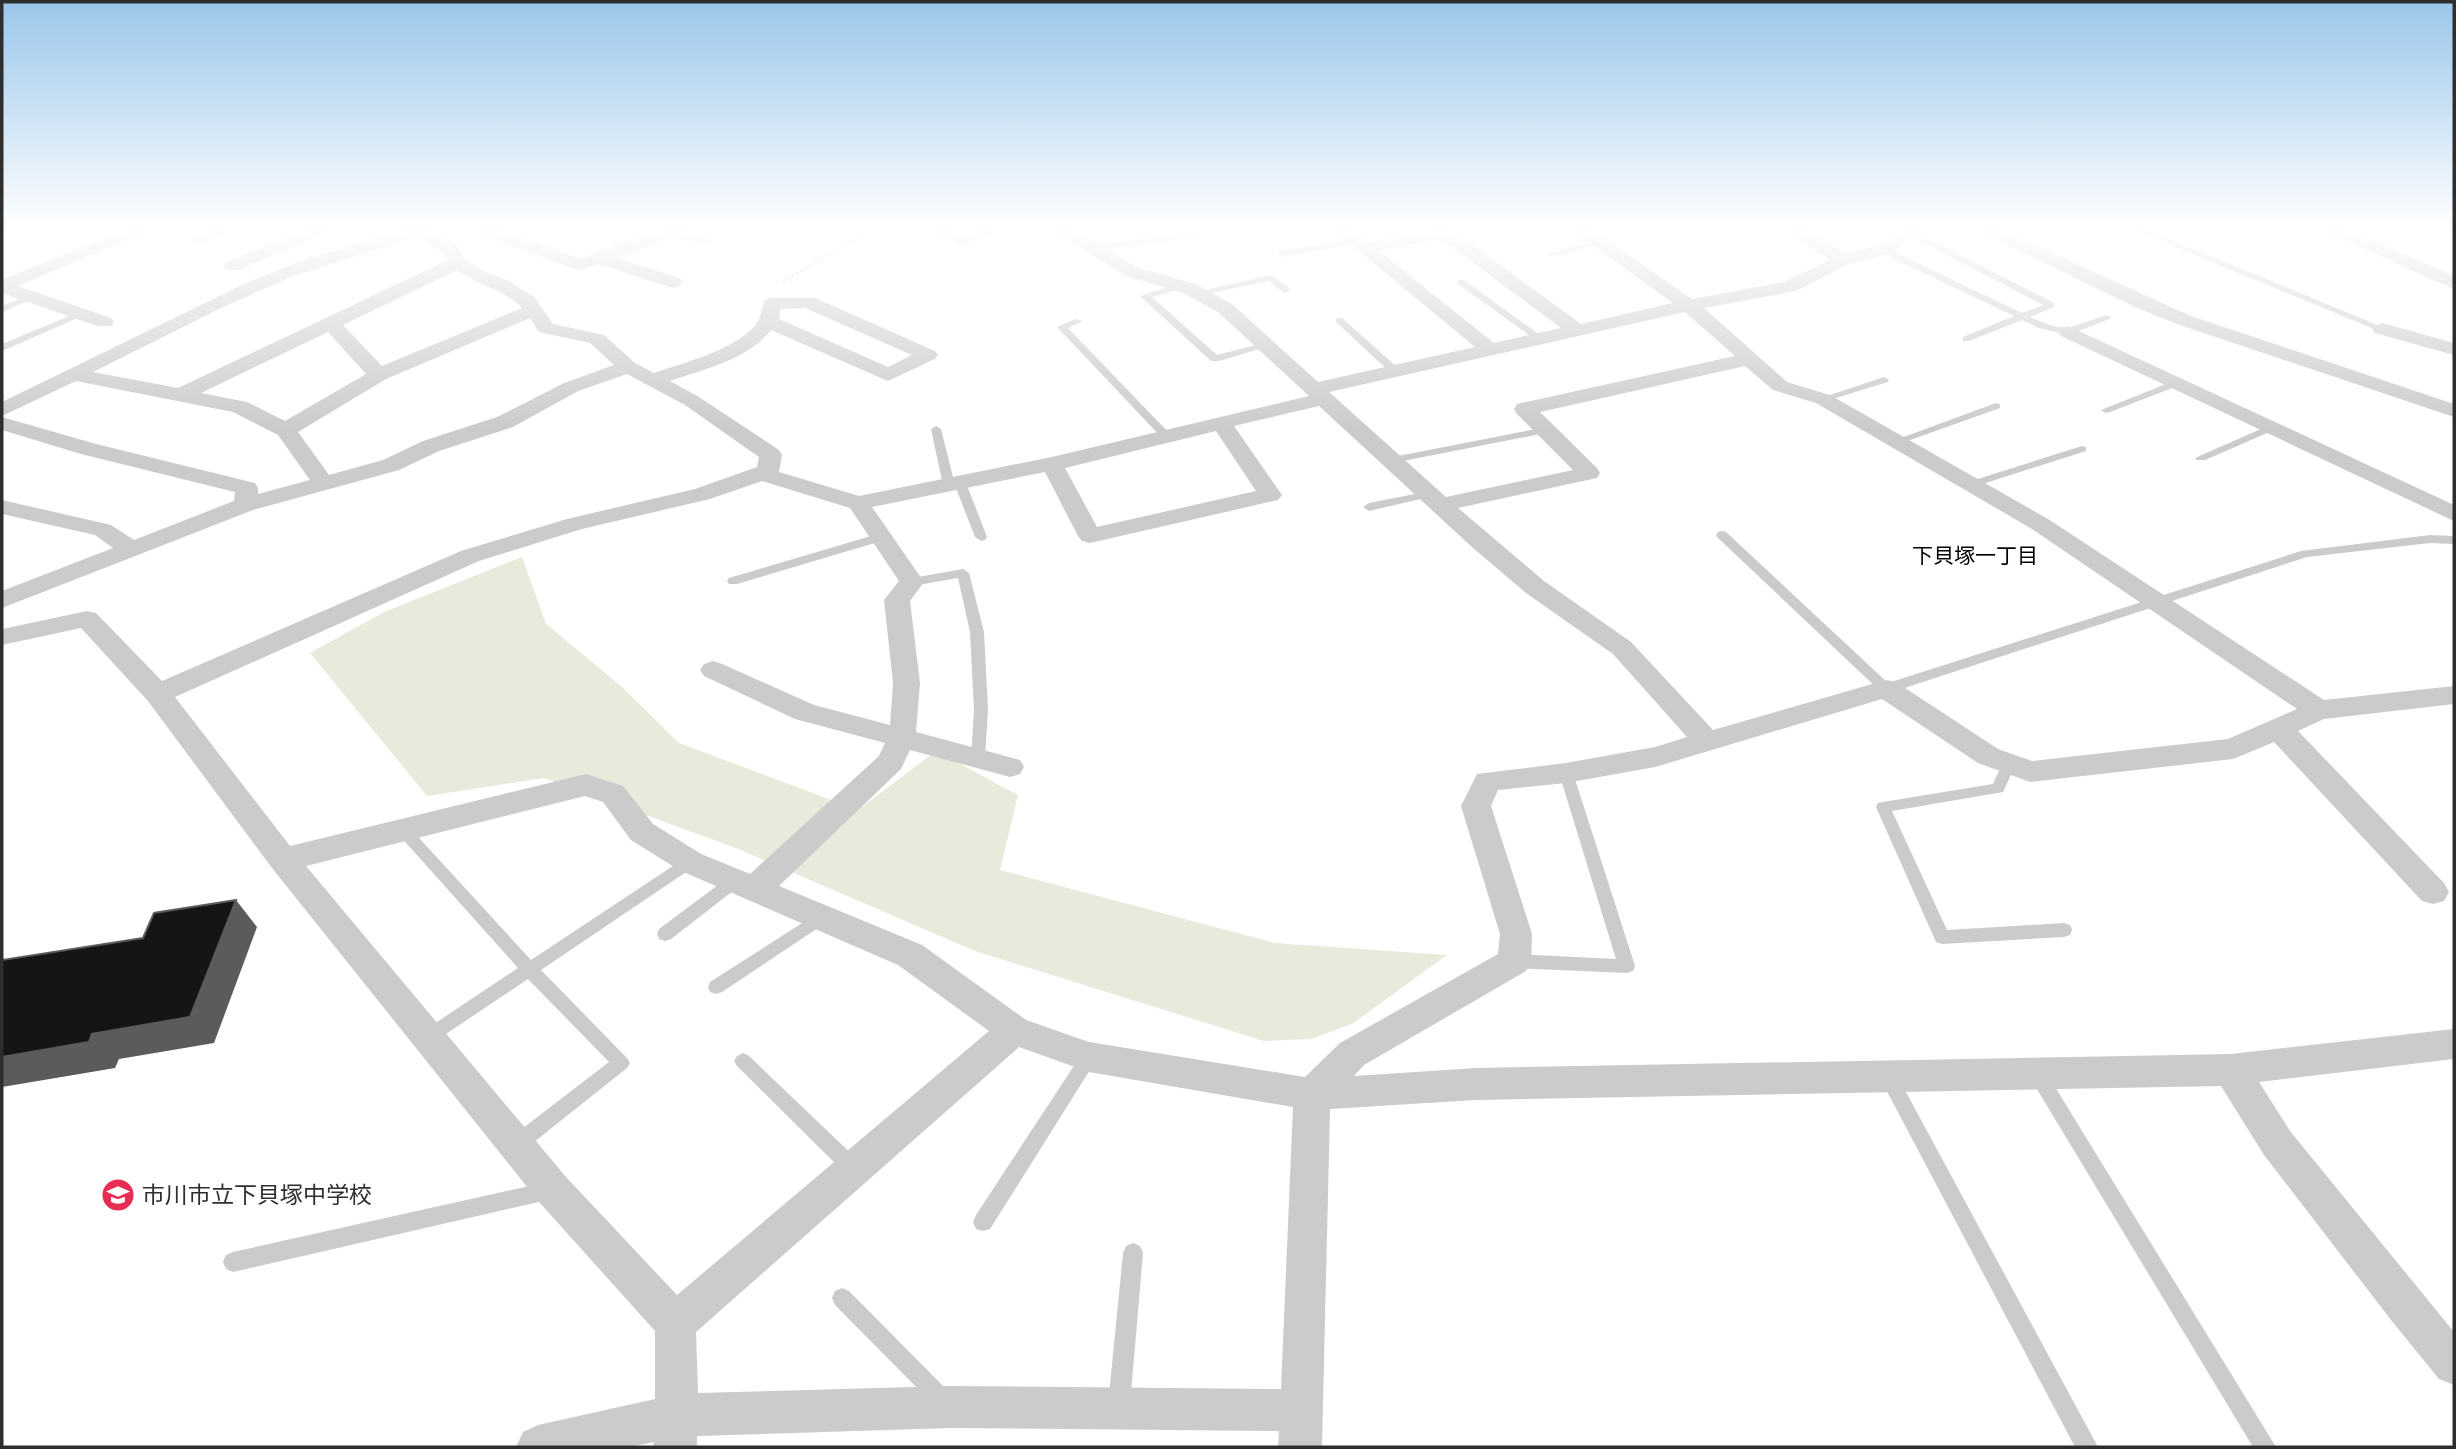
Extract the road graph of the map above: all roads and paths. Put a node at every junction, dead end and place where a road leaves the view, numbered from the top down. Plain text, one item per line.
1 (26, 295) edge
2 (240, 295) edge
3 (390, 295) edge
4 (517, 295) edge
5 (774, 295) edge
6 (1154, 295) edge
7 (1200, 295) edge
8 (1422, 295) edge
9 (1479, 295) edge
10 (1529, 295) edge
11 (1675, 295) edge
12 (1747, 295) edge
13 (1973, 295) edge
14 (2032, 295) edge
15 (2123, 295) edge
16 (2297, 295) edge
17 (32, 297) junction
18 (1689, 305) junction
19 (771, 308) junction
20 (2, 309) edge
21 (533, 310) junction
22 (82, 314) junction
23 (2020, 318) junction
24 (2107, 318) dead end
25 (1339, 320) dead end
26 (1078, 321) dead end
27 (104, 322) dead end
28 (330, 323) junction
29 (2382, 329) joint
30 (1577, 330) junction
31 (2068, 332) junction
32 (1539, 338) junction
33 (1966, 339) dead end
34 (1268, 345) junction
35 (2, 348) edge
36 (1489, 349) junction
37 (2454, 349) edge
38 (1749, 359) junction
39 (628, 367) junction
40 (1394, 370) junction
41 (74, 374) junction
42 (379, 375) junction
43 (653, 380) junction
44 (1884, 380) dead end
45 (2176, 383) junction
46 (1321, 394) junction
47 (181, 395) junction
48 (1823, 399) junction
49 (1996, 406) dead end
50 (2, 410) edge
51 (2106, 410) dead end
52 (2454, 411) edge
53 (2, 422) edge
54 (1222, 424) junction
55 (2270, 428) junction
56 (936, 429) dead end
57 (286, 430) junction
58 (1546, 430) junction
59 (1167, 437) junction
60 (1895, 442) junction
61 (2082, 449) dead end
62 (2201, 458) dead end
63 (1393, 460) junction
64 (1052, 464) junction
65 (768, 471) junction
66 (323, 484) junction
67 (954, 484) junction
68 (1969, 485) junction
69 (1436, 499) junction
70 (858, 503) junction
71 (245, 505) junction
72 (2, 507) edge
73 (1369, 507) dead end
74 (2454, 514) edge
75 (1722, 535) dead end
76 (881, 537) junction
77 (981, 537) dead end
78 (2454, 540) edge
79 (133, 550) junction
80 (733, 581) dead end
81 (912, 582) junction
82 (2, 600) edge
83 (2158, 601) junction
84 (2, 637) edge
85 (713, 670) dead end
86 (1886, 689) junction
87 (158, 694) junction
88 (2454, 695) edge
89 (2319, 710) junction
90 (2278, 729) junction
91 (903, 737) junction
92 (1706, 740) junction
93 (978, 758) junction
94 (2009, 764) junction
95 (1010, 767) dead end
96 (1566, 774) junction
97 (404, 831) junction
98 (283, 860) junction
99 (690, 862) junction
100 (746, 885) junction
101 (2433, 892) dead end
102 (821, 917) junction
103 (2064, 930) dead end
104 (665, 934) dead end
105 (1514, 961) junction
106 (530, 970) junction
107 (716, 987) dead end
108 (1014, 1030) junction
109 (428, 1037) junction
110 (2454, 1044) edge
111 (1089, 1057) junction
112 (743, 1060) dead end
113 (2231, 1070) junction
114 (2038, 1074) junction
115 (1888, 1076) junction
116 (1312, 1094) junction
117 (517, 1144) junction
118 (853, 1168) junction
119 (553, 1190) junction
120 (983, 1222) dead end
121 (1133, 1253) dead end
122 (233, 1262) dead end
123 (842, 1298) dead end
124 (675, 1323) junction
125 (2454, 1364) edge
126 (1119, 1406) junction
127 (950, 1407) junction
128 (1299, 1428) edge
129 (676, 1431) edge
130 (538, 1447) edge
131 (2087, 1447) edge
132 (2265, 1447) edge

1 - 17 street
2 - 41 street
3 - 28 street
4 - 21 street
5 - 19 path
6 - 34 lane
7 - 34 street
8 - 36 street
9 - 32 lane
10 - 30 street
11 - 18 street
12 - 18 street
13 - 23 lane
14 - 23 lane
15 - 52 street
16 - 29 lane
17 - 20 lane
17 - 22 street
18 - 30 street
18 - 38 street
19 - 19 street
19 - 43 street
21 - 39 street
21 - 42 street
22 - 27 street
22 - 35 lane
23 - 31 lane
23 - 33 lane
24 - 31 lane
25 - 40 lane
26 - 59 lane
28 - 42 street
28 - 47 street
29 - 37 street
30 - 32 street
31 - 45 street
32 - 36 street
34 - 46 street
36 - 40 street
38 - 48 street
38 - 58 street
39 - 43 street
39 - 66 street
40 - 46 street
41 - 47 street
41 - 50 street
42 - 57 street
43 - 65 street
44 - 48 lane
45 - 51 lane
45 - 55 street
46 - 54 street
46 - 63 street
47 - 57 street
48 - 60 street
49 - 60 lane
53 - 71 street
54 - 59 street
54 - 64 street
55 - 62 lane
55 - 74 street
56 - 67 lane
57 - 66 street
58 - 63 lane
58 - 69 street
59 - 64 street
60 - 68 street
61 - 68 lane
63 - 69 street
64 - 67 street
65 - 70 street
65 - 87 street
66 - 71 street
67 - 70 street
67 - 77 lane
68 - 83 street
69 - 73 lane
69 - 92 street
70 - 76 street
71 - 79 street
72 - 79 street
75 - 86 lane
76 - 80 lane
76 - 81 street
78 - 83 lane
79 - 82 street
81 - 91 street
81 - 93 lane
83 - 86 lane
83 - 89 street
84 - 87 street
85 - 91 street
86 - 92 street
86 - 94 street
87 - 98 street
88 - 89 street
89 - 90 street
90 - 94 street
90 - 101 street
91 - 93 street
91 - 100 street
92 - 96 street
93 - 95 street
94 - 103 lane
96 - 105 street
96 - 105 lane
97 - 98 street
97 - 99 street
97 - 106 lane
98 - 109 street
99 - 100 street
99 - 106 lane
100 - 102 street
100 - 104 lane
102 - 107 lane
102 - 108 street
105 - 116 street
106 - 109 lane
106 - 117 lane
108 - 111 street
108 - 118 street
109 - 117 street
110 - 113 street
111 - 116 street
111 - 120 lane
112 - 118 lane
113 - 114 street
113 - 125 street
114 - 115 street
114 - 132 lane
115 - 116 street
115 - 131 lane
116 - 128 street
117 - 119 street
118 - 124 street
119 - 122 lane
119 - 124 street
121 - 126 lane
123 - 127 lane
124 - 129 street
126 - 127 street
126 - 128 street
127 - 129 street
129 - 130 street

